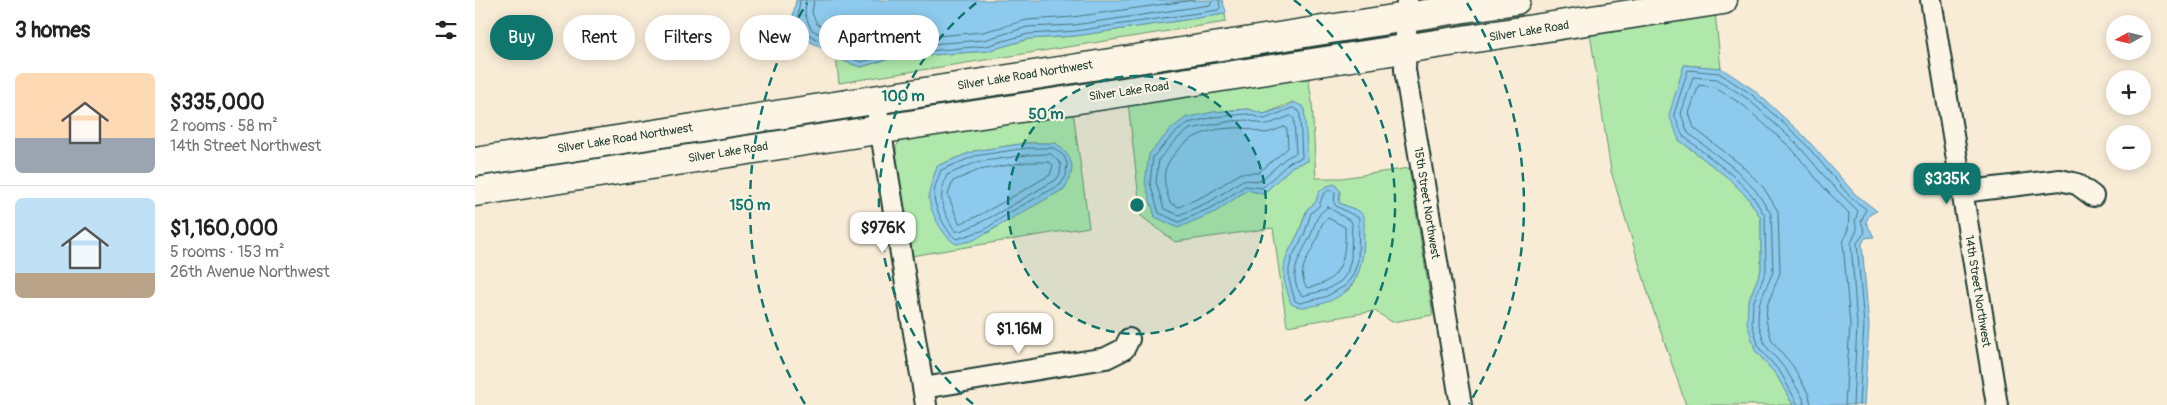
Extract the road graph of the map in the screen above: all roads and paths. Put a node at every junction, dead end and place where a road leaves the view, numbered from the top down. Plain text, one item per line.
1 (1516, 0) edge
2 (1723, 0) edge
3 (1931, 0) edge
4 (1407, 8) edge
5 (1405, 50) junction
6 (876, 98) junction
7 (880, 128) junction
8 (475, 162) edge
9 (475, 192) edge
10 (1962, 192) junction
11 (2093, 196) dead end
12 (1129, 339) dead end
13 (925, 396) edge
14 (1461, 405) edge
15 (1997, 405) edge

1 - 4 main road, Silver Lake Road Northwest
2 - 5 main road, Silver Lake Road
3 - 10 street, 14th Street Northwest
4 - 5 street, 15th Street Northwest
4 - 6 main road, Silver Lake Road Northwest
5 - 7 main road, Silver Lake Road
5 - 14 street, 15th Street Northwest
6 - 7 street
6 - 8 main road, Silver Lake Road Northwest
7 - 9 main road, Silver Lake Road
7 - 13 street
10 - 11 street
10 - 15 street, 14th Street Northwest
12 - 13 street

